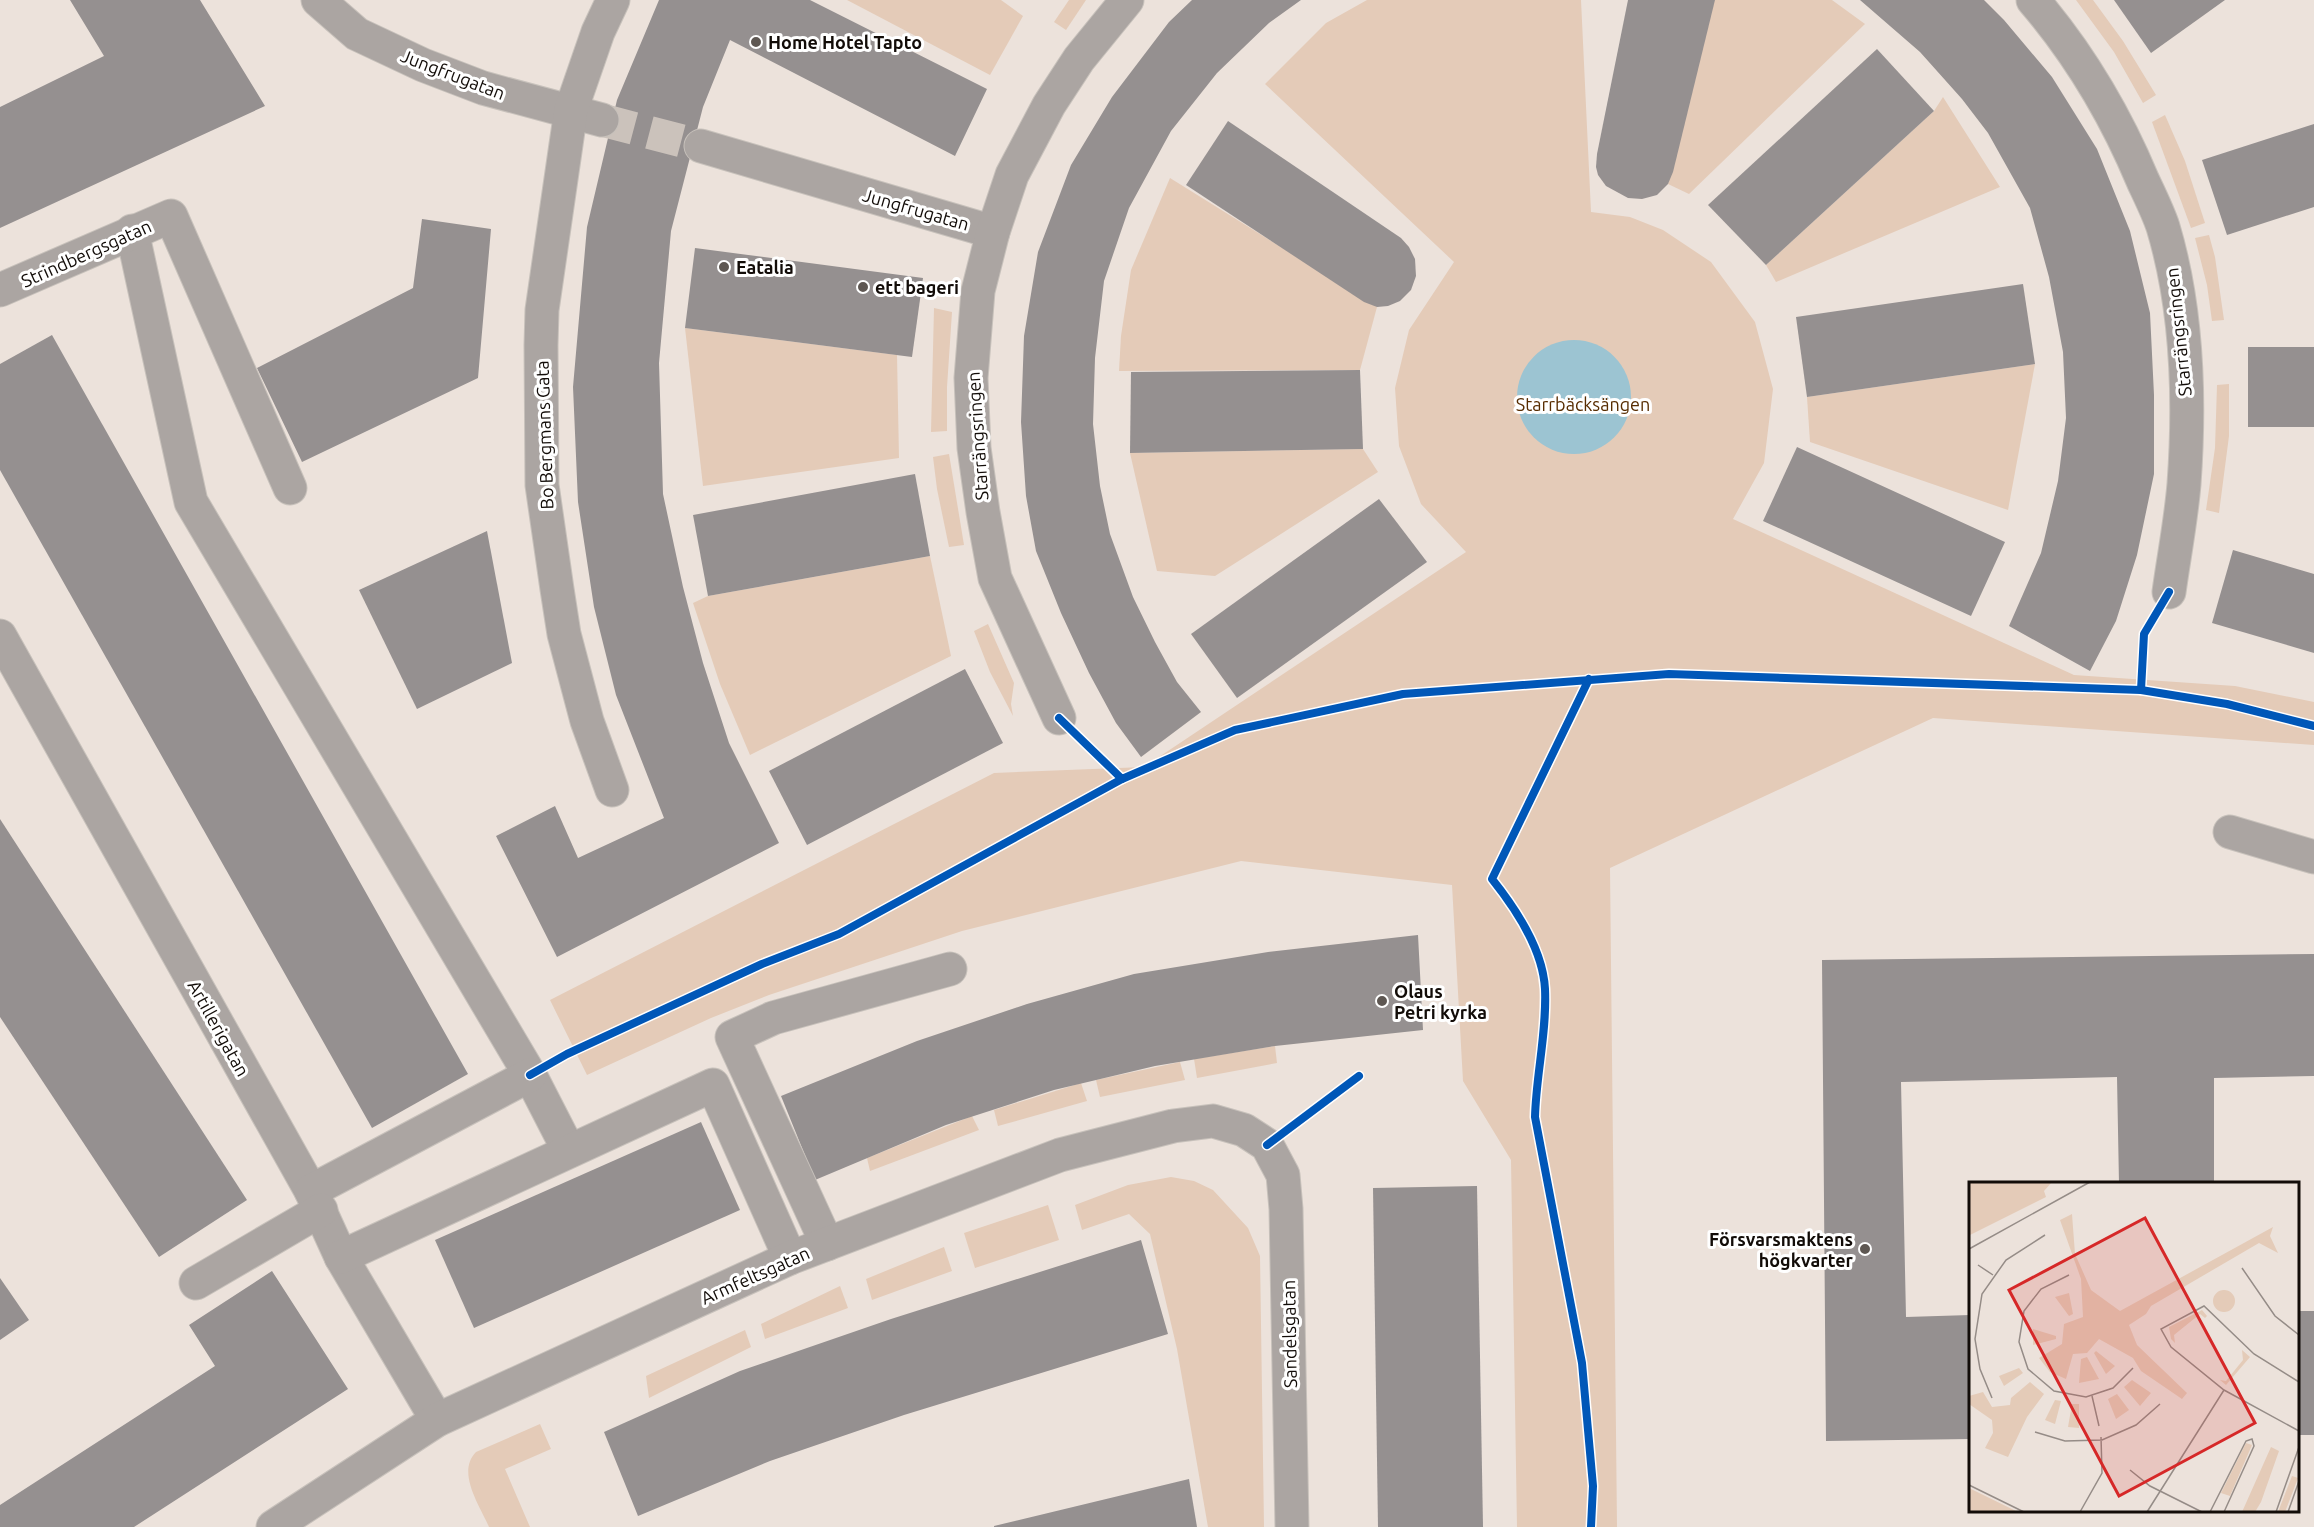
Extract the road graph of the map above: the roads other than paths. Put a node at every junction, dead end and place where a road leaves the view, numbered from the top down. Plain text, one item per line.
1 (318, 0) edge
2 (613, 0) edge
3 (1127, 0) edge
4 (2033, 0) edge
5 (586, 115) junction
6 (701, 146) tunnel mouth
7 (132, 231) junction
8 (993, 232) junction
9 (0, 290) edge
10 (290, 488) dead end
11 (2169, 592) dead end
12 (0, 636) edge
13 (1059, 718) dead end
14 (612, 790) dead end
15 (2230, 832) dead end
16 (2314, 857) edge
17 (950, 969) dead end
18 (530, 1075) junction
19 (1267, 1145) joint
20 (569, 1151) junction
21 (316, 1201) junction
22 (827, 1244) junction
23 (341, 1257) junction
24 (790, 1258) junction
25 (196, 1283) dead end
26 (437, 1420) junction
27 (273, 1527) edge
28 (1292, 1527) edge

1 - 5 street, Jungfrugatan
2 - 5 street, Bo Bergmans Gata
3 - 8 street, Starrängsringen
4 - 11 street, Starrängsringen
5 - 14 street, Bo Bergmans Gata
6 - 8 street, Jungfrugatan
7 - 9 street, Strindbergsgatan
7 - 10 street, Strindbergsgatan
7 - 18 street
8 - 13 street, Starrängsringen
12 - 21 street, Artillerigatan
15 - 16 street
17 - 22 street
18 - 20 street
18 - 21 street
19 - 22 street, Armfeltsgatan
19 - 28 street, Sandelsgatan
20 - 23 street
20 - 24 street
21 - 23 street, Artillerigatan
21 - 25 street
22 - 24 street, Armfeltsgatan
23 - 26 street, Artillerigatan
24 - 26 street, Armfeltsgatan
26 - 27 street, Armfeltsgatan

